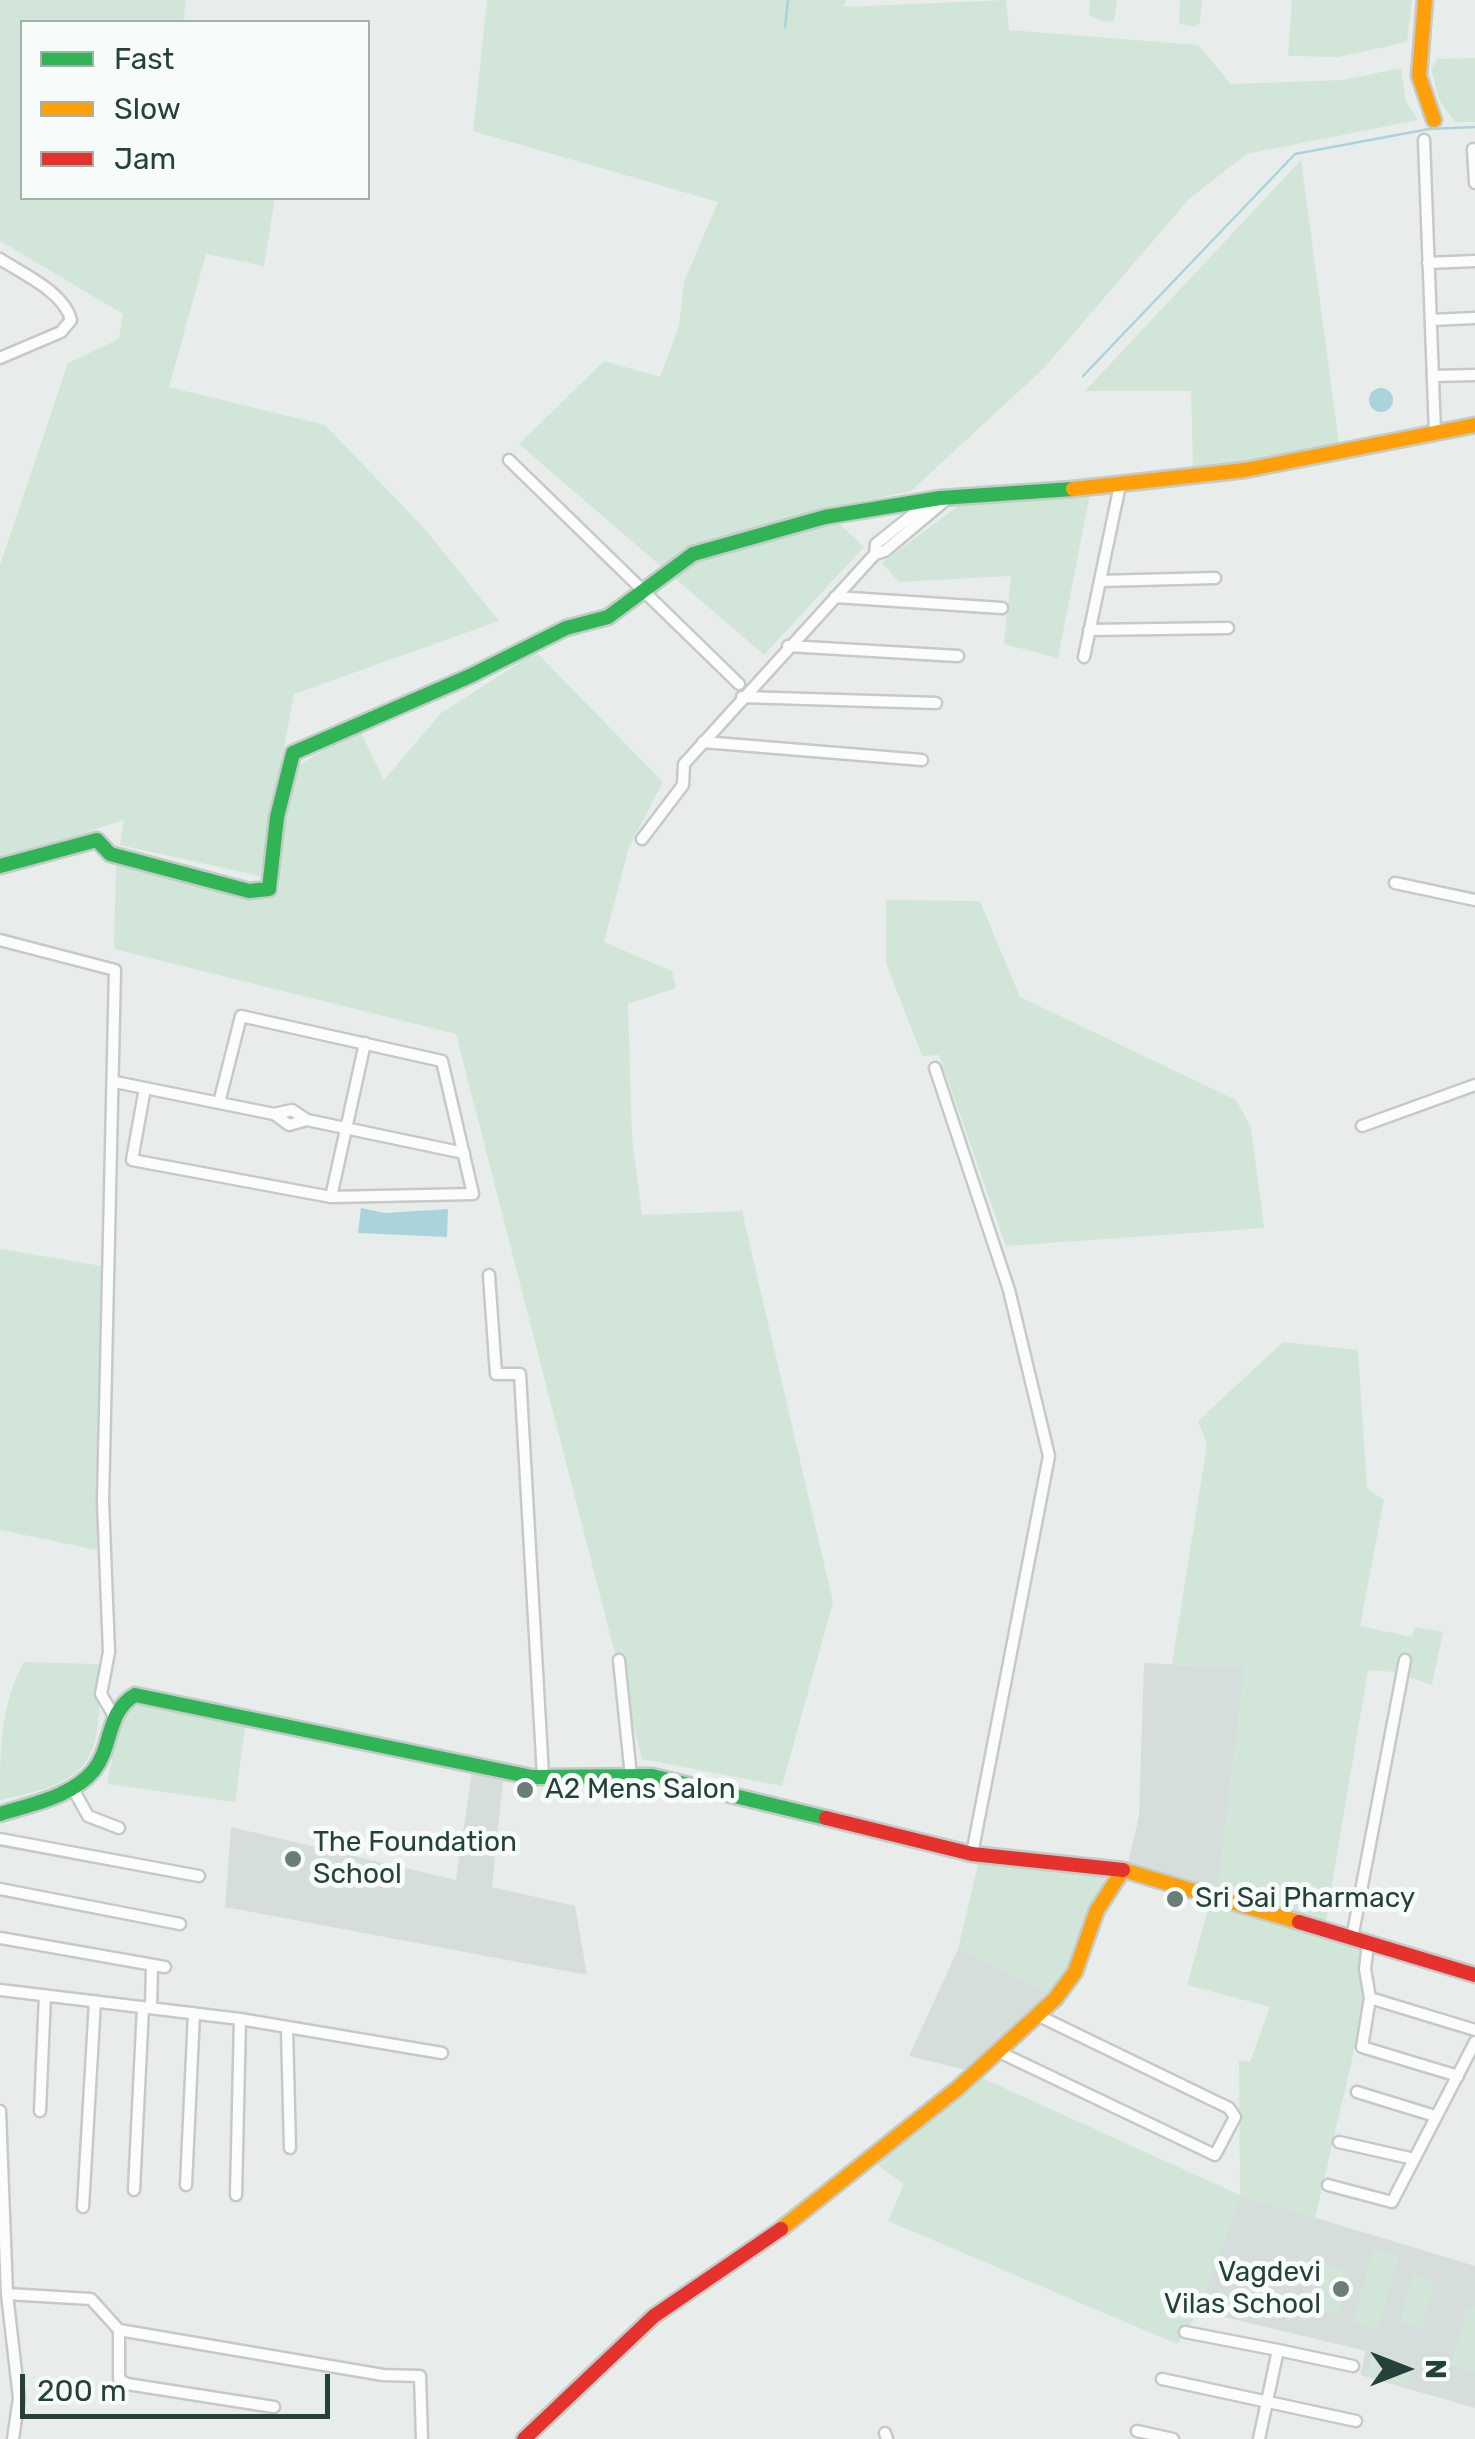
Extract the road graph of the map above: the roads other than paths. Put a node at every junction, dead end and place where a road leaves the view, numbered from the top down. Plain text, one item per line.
1 (1425, 0) edge
2 (1434, 120) dead end
3 (1424, 140) dead end
4 (1473, 149) edge
5 (1475, 183) edge
6 (0, 259) edge
7 (1475, 261) edge
8 (1428, 263) junction
9 (1475, 318) edge
10 (1431, 320) junction
11 (0, 358) edge
12 (1475, 375) edge
13 (1433, 376) junction
14 (1475, 424) edge
15 (1435, 433) junction
16 (510, 460) dead end
17 (1120, 485) junction
18 (949, 497) junction
19 (933, 499) junction
20 (875, 554) junction
21 (1215, 578) dead end
22 (1100, 581) junction
23 (641, 590) junction
24 (835, 597) junction
25 (1002, 608) dead end
26 (1228, 628) dead end
27 (1089, 630) junction
28 (788, 646) junction
29 (958, 656) dead end
30 (1084, 657) dead end
31 (739, 684) dead end
32 (742, 697) junction
33 (936, 702) dead end
34 (703, 742) junction
35 (922, 760) dead end
36 (642, 839) dead end
37 (0, 866) edge
38 (1395, 882) dead end
39 (1475, 900) edge
40 (0, 940) edge
41 (365, 1044) junction
42 (935, 1068) dead end
43 (115, 1082) junction
44 (1475, 1085) edge
45 (145, 1088) junction
46 (219, 1103) junction
47 (1362, 1126) dead end
48 (346, 1129) junction
49 (464, 1153) junction
50 (332, 1197) junction
51 (489, 1275) dead end
52 (619, 1660) dead end
53 (1404, 1660) dead end
54 (114, 1716) junction
55 (543, 1776) junction
56 (630, 1776) junction
57 (72, 1788) junction
58 (0, 1814) edge
59 (120, 1828) dead end
60 (0, 1839) edge
61 (972, 1854) junction
62 (1122, 1870) junction
63 (199, 1876) dead end
64 (0, 1889) edge
65 (180, 1924) dead end
66 (0, 1938) edge
67 (1352, 1938) junction
68 (1368, 1944) junction
69 (1475, 1975) edge
70 (0, 1990) edge
71 (45, 1995) junction
72 (1370, 1998) junction
73 (94, 2001) junction
74 (147, 2008) junction
75 (194, 2012) junction
76 (1037, 2015) junction
77 (240, 2019) junction
78 (288, 2029) junction
79 (1475, 2030) edge
80 (1475, 2042) edge
81 (997, 2051) junction
82 (442, 2053) dead end
83 (1458, 2076) junction
84 (1357, 2092) dead end
85 (0, 2111) edge
86 (40, 2111) dead end
87 (1435, 2116) junction
88 (1339, 2142) dead end
89 (290, 2148) dead end
90 (1414, 2160) junction
91 (186, 2184) dead end
92 (1328, 2185) dead end
93 (134, 2190) dead end
94 (236, 2195) dead end
95 (84, 2207) dead end
96 (7, 2294) junction
97 (119, 2330) junction
98 (1185, 2332) dead end
99 (1278, 2350) junction
100 (1354, 2366) dead end
101 (1162, 2379) dead end
102 (1267, 2402) junction
103 (274, 2407) dead end
104 (1356, 2421) dead end
105 (1137, 2431) dead end
106 (14, 2439) edge
107 (422, 2439) edge
108 (524, 2439) edge
109 (1174, 2439) edge
110 (1259, 2439) edge

1 - 2 street
3 - 8 street
4 - 5 street
6 - 11 street
7 - 8 street
8 - 10 street
9 - 10 street
10 - 13 street
12 - 13 street
13 - 15 street
14 - 15 street
15 - 17 street
16 - 23 street
17 - 18 street
17 - 22 street
18 - 19 street
18 - 20 street
19 - 20 street
19 - 23 street
20 - 24 street
21 - 22 street
22 - 27 street
23 - 31 street
23 - 37 street
24 - 25 street
24 - 28 street
26 - 27 street
27 - 30 street
28 - 29 street
28 - 32 street
32 - 33 street
32 - 34 street
34 - 35 street
34 - 36 street
38 - 39 street
40 - 43 street
41 - 46 street
41 - 48 street
41 - 49 street
42 - 61 street
43 - 45 street
43 - 54 street
44 - 47 street
45 - 46 street
45 - 50 street
46 - 48 street
48 - 49 street
48 - 50 street
49 - 50 street
51 - 55 street
52 - 56 street
53 - 67 street
54 - 55 street
54 - 57 street
55 - 56 street
56 - 61 street
57 - 58 street
57 - 59 street
60 - 63 street
61 - 62 street
62 - 67 street
62 - 76 street
64 - 65 street
66 - 74 street
67 - 68 street
68 - 69 street
68 - 72 street
70 - 71 street
71 - 73 street
71 - 86 street
72 - 79 street
72 - 83 street
73 - 74 street
73 - 95 street
74 - 75 street
74 - 93 street
75 - 77 street
75 - 91 street
76 - 81 street
76 - 81 street
77 - 78 street
77 - 94 street
78 - 82 street
78 - 89 street
80 - 83 street
81 - 108 street
83 - 87 street
84 - 87 street
85 - 96 street
87 - 90 street
88 - 90 street
90 - 92 street
96 - 97 street
96 - 106 street
97 - 103 street
97 - 107 street
98 - 99 street
99 - 100 street
99 - 102 street
101 - 102 street
102 - 104 street
102 - 110 street
105 - 109 street

